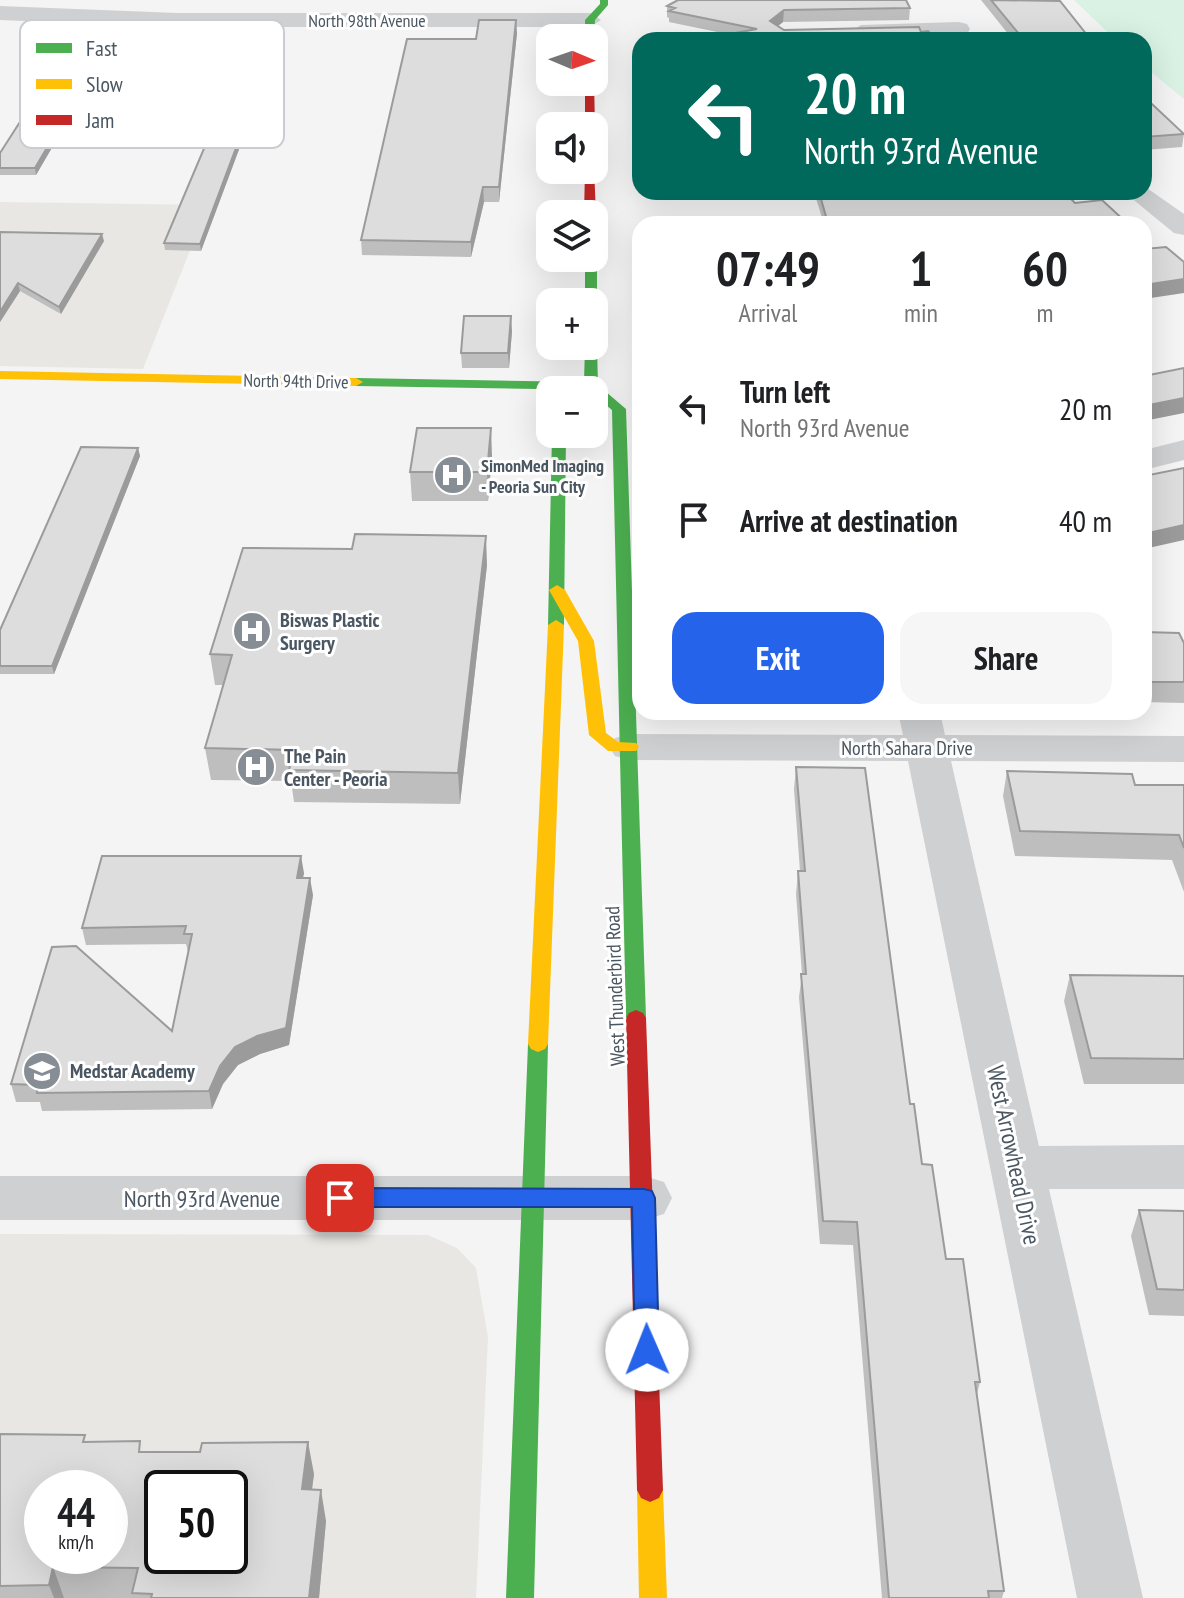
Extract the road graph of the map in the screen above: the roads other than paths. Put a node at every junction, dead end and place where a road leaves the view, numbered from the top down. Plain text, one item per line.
1 (569, 0) edge
2 (604, 0) edge
3 (941, 5) dead end
4 (0, 13) edge
5 (177, 20) edge
6 (284, 22) edge
7 (586, 24) edge
8 (593, 24) edge
9 (536, 28) edge
10 (961, 32) edge
11 (1144, 200) edge
12 (1179, 240) edge
13 (0, 375) edge
14 (191, 379) junction
15 (361, 382) junction
16 (536, 387) edge
17 (181, 400) dead end
18 (608, 402) edge
19 (354, 403) dead end
20 (608, 409) edge
21 (619, 409) junction
22 (559, 448) edge
23 (1184, 450) edge
24 (1152, 458) edge
25 (557, 590) junction
26 (923, 730) edge
27 (630, 747) junction
28 (1184, 749) edge
29 (1184, 1167) edge
30 (1016, 1168) junction
31 (0, 1198) edge
32 (532, 1198) junction
33 (644, 1198) junction
34 (520, 1598) edge
35 (653, 1598) edge
36 (1110, 1598) edge

1 - 7 main road
2 - 8 main road
3 - 10 street
4 - 5 street, North 98th Avenue
6 - 9 street, North 98th Avenue
11 - 12 street
13 - 14 main road, North 94th Drive
14 - 15 main road, North 94th Drive
14 - 17 main road
15 - 16 main road, North 94th Drive
15 - 19 main road
18 - 21 main road
20 - 21 main road
21 - 27 main road, West Thunderbird Road
22 - 25 main road
23 - 24 street
25 - 27 main road
25 - 32 main road
26 - 27 street, North Sahara Drive
26 - 28 street, North Sahara Drive
26 - 30 street, West Arrowhead Drive
27 - 33 main road, West Thunderbird Road
29 - 30 street
30 - 36 street, West Arrowhead Drive
31 - 32 street, North 93rd Avenue
32 - 33 street, North 93rd Avenue
32 - 34 main road
33 - 35 main road, West Thunderbird Road

